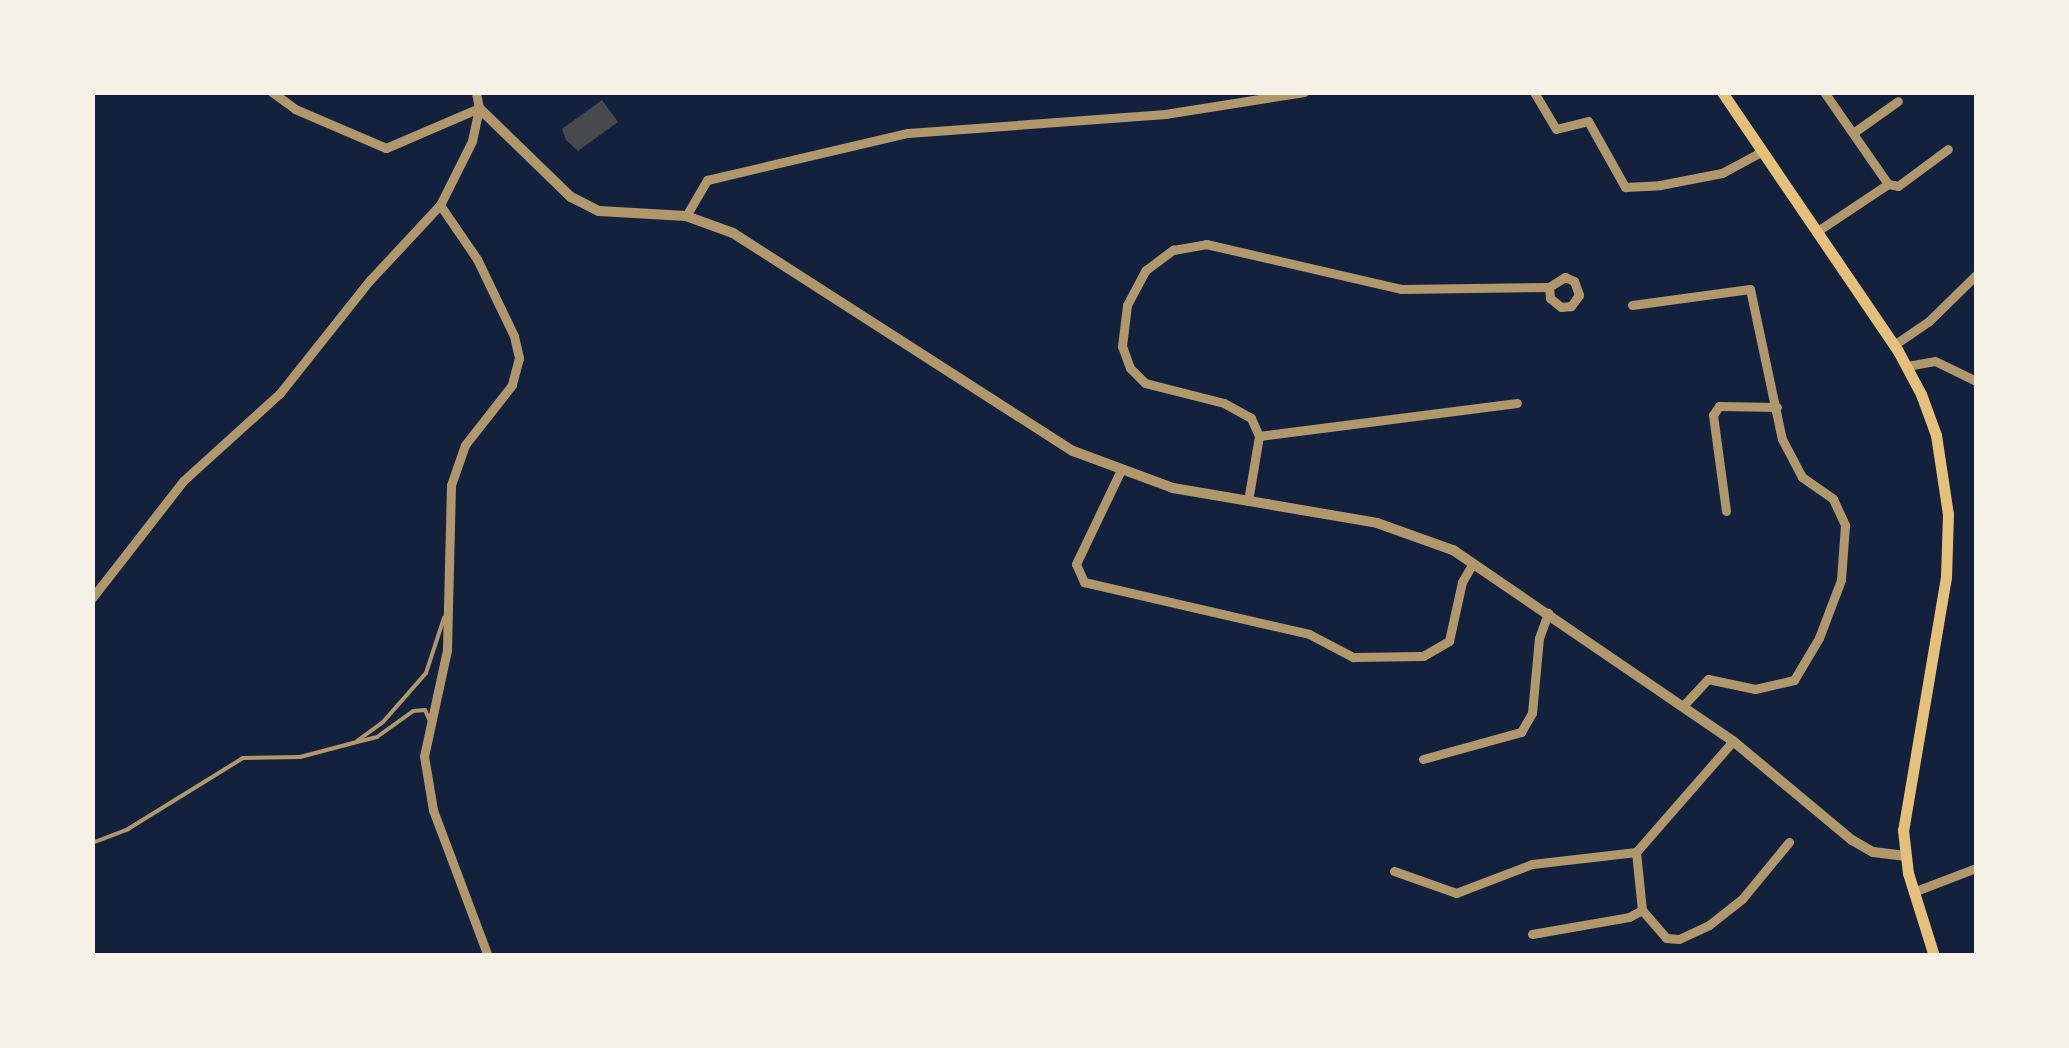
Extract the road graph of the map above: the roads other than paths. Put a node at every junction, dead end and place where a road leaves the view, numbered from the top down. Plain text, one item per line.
1 (272, 92) edge
2 (476, 92) edge
3 (1304, 92) edge
4 (1534, 92) edge
5 (1722, 92) edge
6 (1824, 92) edge
7 (1898, 100) dead end
8 (479, 108) junction
9 (1852, 133) junction
10 (1948, 148) dead end
11 (1761, 152) junction
12 (1888, 184) junction
13 (440, 205) junction
14 (686, 216) junction
15 (1816, 232) junction
16 (1976, 276) edge
17 (1550, 287) dead end
18 (1632, 304) dead end
19 (1894, 346) junction
20 (1907, 366) junction
21 (1976, 381) edge
22 (1517, 403) dead end
23 (1776, 407) junction
24 (1260, 436) junction
25 (1120, 472) junction
26 (1248, 501) junction
27 (1726, 512) dead end
28 (1473, 562) junction
29 (92, 598) edge
30 (448, 605) junction
31 (1548, 613) junction
32 (1682, 706) junction
33 (430, 724) junction
34 (1733, 741) junction
35 (353, 743) junction
36 (1423, 759) dead end
37 (1788, 842) dead end
38 (92, 843) edge
39 (1636, 852) junction
40 (1904, 856) junction
41 (1976, 868) edge
42 (1394, 870) dead end
43 (1913, 892) junction
44 (1642, 910) junction
45 (1532, 934) dead end
46 (488, 956) edge
47 (1934, 956) edge

1 - 8 street
2 - 8 street
3 - 14 street
4 - 11 street
5 - 11 main road
6 - 9 street
7 - 9 street
8 - 13 street
8 - 14 street
9 - 12 street
10 - 12 street
11 - 15 main road
12 - 15 street
13 - 29 street
13 - 30 street
14 - 25 street
15 - 19 main road
16 - 19 street
17 - 24 street
18 - 23 street
19 - 20 main road
20 - 21 street
20 - 40 main road
22 - 24 street
23 - 27 street
23 - 32 street
24 - 26 street
25 - 26 street
25 - 28 street
26 - 28 street
28 - 31 street
30 - 33 street
30 - 35 lane
31 - 32 street
31 - 36 street
32 - 34 street
33 - 35 lane
33 - 46 street
34 - 39 street
34 - 40 street
35 - 38 lane
37 - 44 street
39 - 42 street
39 - 44 street
40 - 43 main road
41 - 43 street
43 - 47 main road
44 - 45 street

